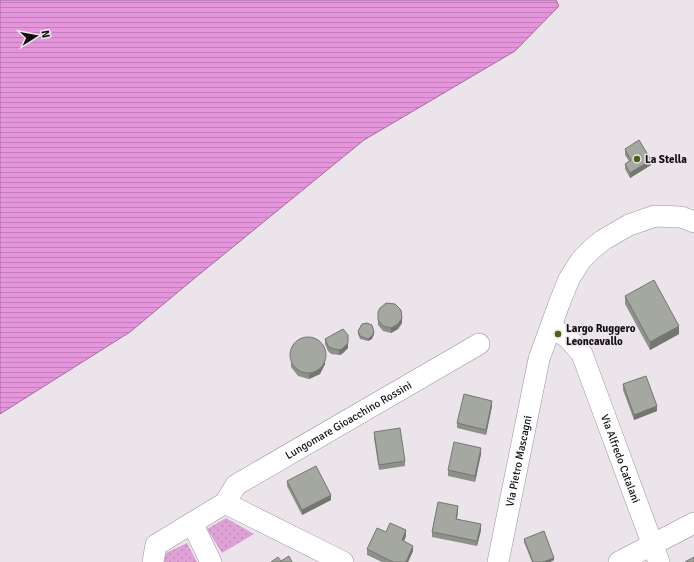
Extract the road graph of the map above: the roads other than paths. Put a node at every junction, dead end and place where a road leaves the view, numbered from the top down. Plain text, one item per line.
1 (688, 219) edge
2 (551, 327) junction
3 (479, 344) dead end
4 (225, 503) junction
5 (192, 523) junction
6 (694, 523) edge
7 (155, 553) edge
8 (656, 553) edge
9 (211, 562) edge
10 (343, 562) edge
11 (498, 562) edge
12 (619, 562) edge

1 - 2 street
2 - 8 street, Via Alfredo Catalani
2 - 11 street, Via Pietro Mascagni
3 - 4 street, Lungomare Gioacchino Rossini
4 - 5 street
4 - 10 street
5 - 7 street
5 - 9 street
6 - 8 street
8 - 12 street

